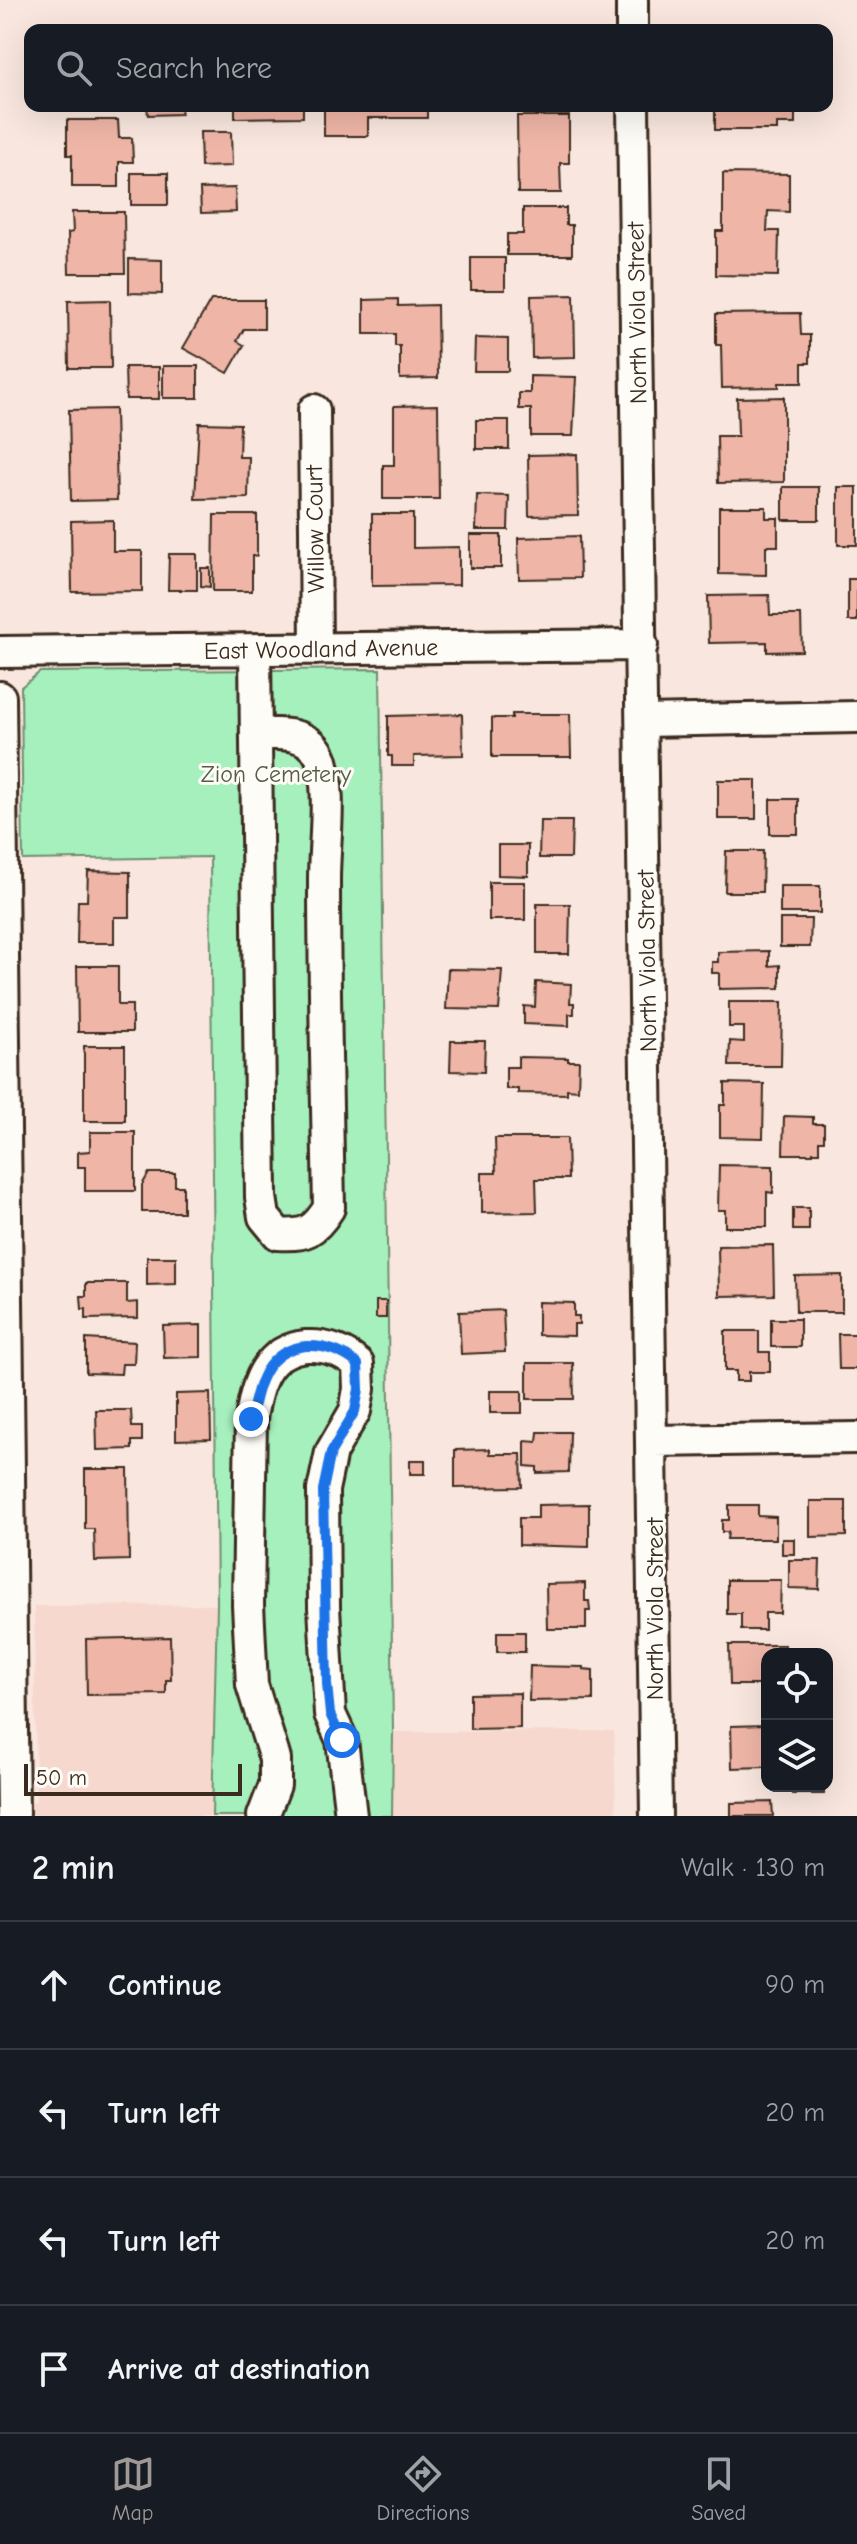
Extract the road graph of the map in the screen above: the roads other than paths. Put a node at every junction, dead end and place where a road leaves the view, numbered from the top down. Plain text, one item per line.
1 (632, 0) edge
2 (632, 24) edge
3 (633, 112) edge
4 (314, 410) dead end
5 (642, 645) junction
6 (316, 649) junction
7 (255, 650) junction
8 (0, 652) edge
9 (0, 697) edge
10 (857, 717) edge
11 (643, 721) junction
12 (257, 734) junction
13 (4, 1258) edge
14 (857, 1438) edge
15 (653, 1441) junction
16 (5, 1579) edge
17 (13, 1816) edge
18 (263, 1816) edge
19 (351, 1816) edge
20 (656, 1816) edge

1 - 2 street
3 - 5 street, North Viola Street
4 - 6 street, Willow Court
5 - 6 street, East Woodland Avenue
5 - 11 street, North Viola Street
6 - 7 street, East Woodland Avenue
7 - 8 street, East Woodland Avenue
7 - 12 street
9 - 13 street
10 - 11 street
11 - 15 street, North Viola Street
12 - 12 street
13 - 16 street
14 - 15 street
15 - 20 street, North Viola Street
16 - 17 street
18 - 19 street

